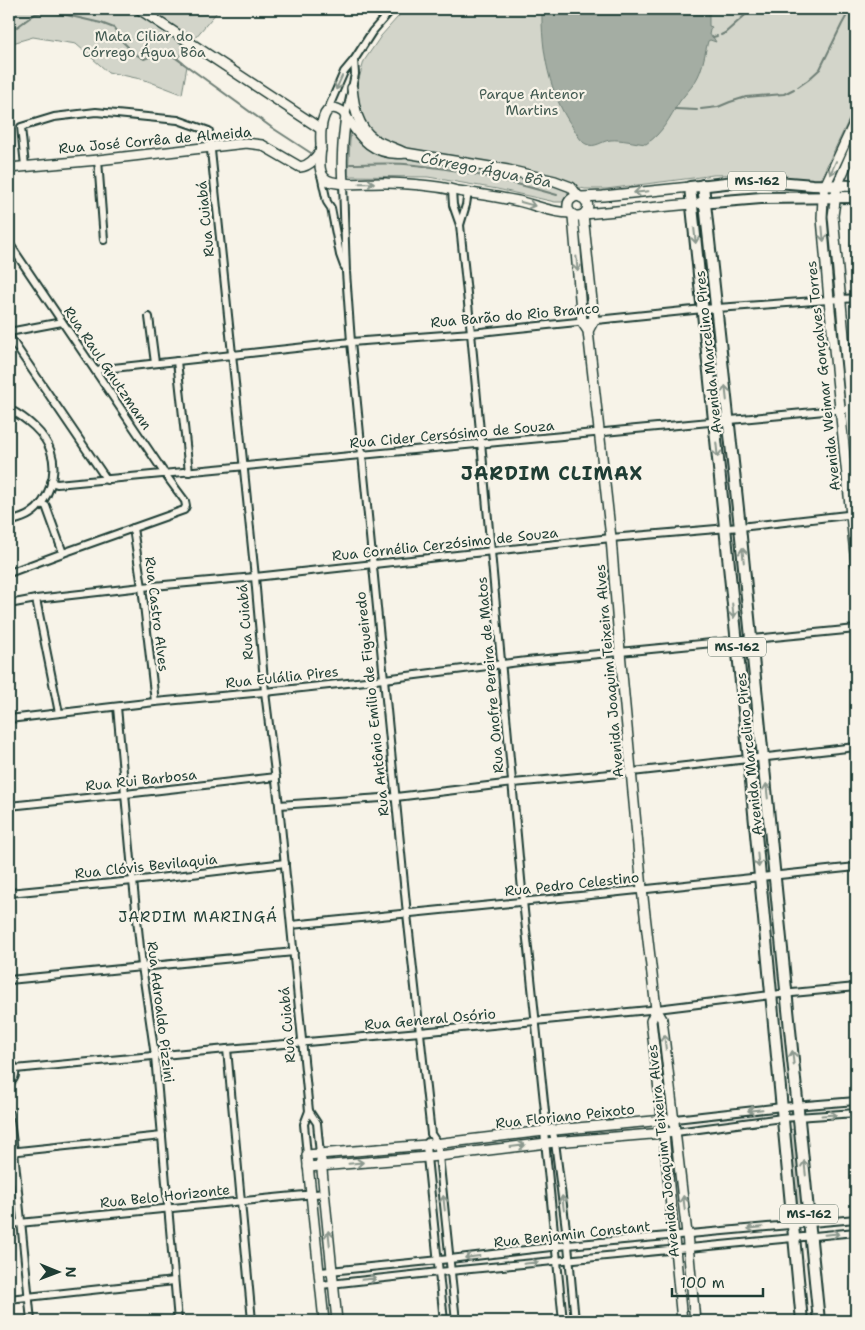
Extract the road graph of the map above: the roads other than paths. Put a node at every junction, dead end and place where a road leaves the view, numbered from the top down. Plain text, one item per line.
1 (139, 9) edge
2 (392, 9) edge
3 (354, 60) junction
4 (352, 88) junction
5 (328, 109) junction
6 (346, 116) junction
7 (856, 119) edge
8 (321, 129) junction
9 (853, 141) edge
10 (211, 147) junction
11 (321, 150) junction
12 (406, 153) junction
13 (98, 160) junction
14 (25, 166) junction
15 (9, 168) edge
16 (321, 175) junction
17 (343, 183) junction
18 (704, 185) junction
19 (826, 186) junction
20 (837, 186) junction
21 (856, 186) edge
22 (690, 187) junction
23 (452, 190) junction
24 (468, 192) junction
25 (580, 197) junction
26 (856, 197) edge
27 (823, 198) junction
28 (834, 198) junction
29 (706, 202) junction
30 (691, 204) junction
31 (453, 205) junction
32 (466, 206) junction
33 (571, 214) junction
34 (584, 215) junction
35 (460, 225) junction
36 (104, 240) dead end
37 (9, 243) edge
38 (346, 272) junction
39 (856, 298) edge
40 (840, 299) junction
41 (829, 300) junction
42 (592, 308) junction
43 (716, 308) junction
44 (703, 309) junction
45 (582, 310) junction
46 (149, 317) dead end
47 (594, 320) junction
48 (62, 322) junction
49 (582, 322) junction
50 (588, 331) junction
51 (9, 332) edge
52 (471, 333) junction
53 (9, 336) edge
54 (351, 342) junction
55 (232, 354) junction
56 (177, 361) junction
57 (155, 363) junction
58 (95, 370) junction
59 (853, 408) edge
60 (9, 409) edge
61 (841, 409) junction
62 (730, 420) junction
63 (714, 422) junction
64 (600, 432) junction
65 (481, 444) junction
66 (361, 455) junction
67 (244, 467) junction
68 (856, 467) edge
69 (189, 472) junction
70 (165, 474) junction
71 (107, 480) junction
72 (51, 482) junction
73 (41, 504) junction
74 (854, 514) edge
75 (9, 522) edge
76 (740, 527) junction
77 (133, 528) junction
78 (725, 528) junction
79 (611, 538) junction
80 (491, 551) junction
81 (63, 552) junction
82 (372, 564) junction
83 (856, 564) edge
84 (9, 573) edge
85 (255, 577) junction
86 (142, 587) junction
87 (36, 599) junction
88 (9, 604) edge
89 (856, 629) edge
90 (752, 638) junction
91 (736, 640) junction
92 (620, 652) junction
93 (501, 664) junction
94 (384, 679) junction
95 (265, 692) junction
96 (155, 702) junction
97 (118, 707) junction
98 (59, 713) junction
99 (9, 719) edge
100 (856, 747) edge
101 (763, 758) junction
102 (749, 760) junction
103 (632, 772) junction
104 (276, 777) junction
105 (513, 783) junction
106 (125, 794) junction
107 (396, 796) junction
108 (279, 805) junction
109 (9, 806) edge
110 (285, 864) junction
111 (856, 867) edge
112 (775, 876) junction
113 (760, 878) junction
114 (133, 881) junction
115 (642, 889) junction
116 (9, 893) edge
117 (523, 902) junction
118 (407, 914) junction
119 (291, 925) junction
120 (294, 952) junction
121 (142, 966) junction
122 (9, 980) edge
123 (856, 987) edge
124 (786, 994) junction
125 (771, 995) junction
126 (656, 1009) junction
127 (536, 1021) junction
128 (420, 1032) junction
129 (302, 1043) junction
130 (227, 1049) junction
131 (155, 1056) junction
132 (9, 1063) edge
133 (15, 1069) junction
134 (9, 1083) edge
135 (856, 1101) edge
136 (798, 1106) junction
137 (782, 1107) junction
138 (309, 1111) junction
139 (9, 1113) edge
140 (856, 1113) edge
141 (800, 1117) junction
142 (782, 1118) junction
143 (674, 1119) junction
144 (663, 1120) junction
145 (549, 1130) junction
146 (676, 1132) junction
147 (431, 1134) junction
148 (664, 1134) junction
149 (162, 1136) junction
150 (555, 1142) junction
151 (437, 1143) junction
152 (546, 1143) junction
153 (426, 1145) junction
154 (11, 1151) edge
155 (320, 1154) junction
156 (307, 1155) junction
157 (439, 1156) junction
158 (427, 1157) junction
159 (322, 1166) junction
160 (308, 1167) junction
161 (325, 1193) junction
162 (311, 1194) junction
163 (241, 1201) junction
164 (169, 1209) junction
165 (856, 1219) edge
166 (21, 1223) junction
167 (810, 1223) junction
168 (9, 1224) edge
169 (794, 1224) junction
170 (856, 1232) edge
171 (687, 1234) junction
172 (811, 1235) junction
173 (674, 1236) junction
174 (795, 1237) junction
175 (568, 1246) junction
176 (555, 1247) junction
177 (688, 1248) junction
178 (675, 1250) junction
179 (450, 1259) junction
180 (438, 1260) junction
181 (556, 1260) junction
182 (570, 1260) junction
183 (332, 1270) junction
184 (451, 1271) junction
185 (320, 1272) junction
186 (439, 1272) junction
187 (174, 1281) junction
188 (334, 1283) junction
189 (320, 1285) junction
190 (29, 1296) junction
191 (9, 1298) edge
192 (31, 1321) edge
193 (178, 1321) edge
194 (252, 1321) edge
195 (324, 1321) edge
196 (337, 1321) edge
197 (444, 1321) edge
198 (456, 1321) edge
199 (563, 1321) edge
200 (575, 1321) edge
201 (682, 1321) edge
202 (695, 1321) edge
203 (802, 1321) edge
204 (819, 1321) edge

1 - 8 street
2 - 3 street, Rua Antônio Emílio de Figueiredo
3 - 4 street, Rua Antônio Emílio de Figueiredo
3 -> 5 street, Rua Antônio Emílio de Figueiredo
4 - 6 street, Rua Antônio Emílio de Figueiredo
4 - 12 street
5 - 6 street
5 - 8 street, Rua Antônio Emílio de Figueiredo
6 - 12 street
6 - 17 street, Rua Antônio Emílio de Figueiredo
7 - 9 street
8 - 11 street, Rua Antônio Emílio de Figueiredo
9 -> 19 street, Avenida Weimar Gonçalves Torres
9 - 20 street, Avenida Weimar Gonçalves Torres
10 - 11 street, Rua José Corrêa de Almeida
10 - 13 street, Rua José Corrêa de Almeida
10 - 14 street, Rua Cuiabá
10 - 55 street, Rua Cuiabá
11 - 16 street, Rua Antônio Emílio de Figueiredo
12 - 25 street
13 - 14 street, Rua José Corrêa de Almeida
13 - 36 street
14 - 15 street, Rua José Corrêa de Almeida
16 - 17 street
16 - 38 street, Rua Antônio Emílio de Figueiredo
17 -> 23 street
17 - 38 street, Rua Antônio Emílio de Figueiredo
18 - 19 main road, MS-162
18 - 22 main road, MS-162
18 - 29 main road, Avenida Marcelino Pires / MS-162
19 - 20 main road, MS-162
19 - 27 street, Avenida Weimar Gonçalves Torres
20 - 21 main road, MS-162
20 - 28 street, Avenida Weimar Gonçalves Torres
22 -> 25 street
22 - 30 main road, Avenida Marcelino Pires / MS-162
23 - 24 street
23 - 31 street, Rua Onofre Pereira de Matos
24 - 32 street, Rua Onofre Pereira de Matos
24 -> 33 street
25 - 33 street
25 - 34 street
26 - 28 main road, MS-162
27 - 28 main road, MS-162
27 - 29 main road, MS-162
27 -> 41 street, Avenida Weimar Gonçalves Torres
28 - 40 street, Avenida Weimar Gonçalves Torres
29 - 30 main road, MS-162
29 - 43 main road, Avenida Marcelino Pires / MS-162
30 - 34 street
30 -> 44 main road, Avenida Marcelino Pires / MS-162
31 - 32 street
31 - 35 street, Rua Onofre Pereira de Matos
32 - 35 street, Rua Onofre Pereira de Matos
33 - 34 street
33 -> 45 street
34 - 42 street
35 - 52 street, Rua Onofre Pereira de Matos
37 - 48 street, Rua Raul Gnutzmann
38 - 54 street, Rua Antônio Emílio de Figueiredo
39 - 40 street, Rua Barão do Rio Branco
40 - 41 street, Rua Barão do Rio Branco
40 - 59 street, Avenida Weimar Gonçalves Torres
41 - 43 street, Rua Barão do Rio Branco
41 - 61 street, Avenida Weimar Gonçalves Torres
42 - 45 street
42 - 47 street
43 - 44 street, Rua Barão do Rio Branco
62 -> 43 main road, Avenida Marcelino Pires / MS-162
44 - 47 street, Rua Barão do Rio Branco
44 - 63 main road, Avenida Marcelino Pires / MS-162
45 - 49 street
46 - 57 street
47 - 49 street, Rua Barão do Rio Branco
47 - 50 street
48 - 51 street
48 - 58 street, Rua Raul Gnutzmann
49 - 50 street, Avenida Joaquim Teixeira Alves
49 - 52 street, Rua Barão do Rio Branco
50 - 64 street, Avenida Joaquim Teixeira Alves
52 - 54 street, Rua Barão do Rio Branco
52 - 65 street, Rua Onofre Pereira de Matos
53 - 71 street
54 - 55 street, Rua Barão do Rio Branco
54 - 66 street, Rua Antônio Emílio de Figueiredo
55 - 56 street, Rua Barão do Rio Branco
55 - 67 street, Rua Cuiabá
56 - 57 street, Rua Barão do Rio Branco
56 - 69 street
57 - 58 street, Rua Barão do Rio Branco
58 - 70 street, Rua Raul Gnutzmann
59 - 61 street, Rua Cider Cersósimo de Souza
59 - 68 street, Avenida Weimar Gonçalves Torres
60 - 72 street
61 - 62 street, Rua Cider Cersósimo de Souza
61 - 74 street, Avenida Weimar Gonçalves Torres
62 - 63 street, Rua Cider Cersósimo de Souza
62 - 76 main road, Avenida Marcelino Pires / MS-162
63 - 64 street, Rua Cider Cersósimo de Souza
63 -> 78 main road, Avenida Marcelino Pires / MS-162
64 - 65 street, Rua Cider Cersósimo de Souza
64 - 79 street, Avenida Joaquim Teixeira Alves
65 - 66 street, Rua Cider Cersósimo de Souza
65 - 80 street, Rua Onofre Pereira de Matos
66 - 67 street, Rua Cider Cersósimo de Souza
66 - 82 street, Rua Antônio Emílio de Figueiredo
67 - 69 street, Rua Cider Cersósimo de Souza
67 - 85 street, Rua Cuiabá
69 - 70 street, Rua Cider Cersósimo de Souza
70 - 71 street, Rua Cider Cersósimo de Souza
70 - 77 street, Rua Raul Gnutzmann
71 - 72 street, Rua Cider Cersósimo de Souza
72 - 73 street
73 - 75 street
73 - 81 street
74 - 76 street, Rua Cornélia Cerzósimo de Souza
74 - 83 street, Avenida Weimar Gonçalves Torres
76 - 78 street, Rua Cornélia Cerzósimo de Souza
90 -> 76 main road, Avenida Marcelino Pires / MS-162
77 - 81 street
77 - 86 street, Rua Castro Alves
78 - 79 street, Rua Cornélia Cerzósimo de Souza
78 -> 91 main road, Avenida Marcelino Pires / MS-162
79 - 80 street, Rua Cornélia Cerzósimo de Souza
79 - 92 street, Avenida Joaquim Teixeira Alves
80 - 82 street, Rua Cornélia Cerzósimo de Souza
80 - 93 street, Rua Onofre Pereira de Matos
81 - 84 street
82 - 85 street, Rua Cornélia Cerzósimo de Souza
82 - 94 street, Rua Antônio Emílio de Figueiredo
85 - 86 street, Rua Cornélia Cerzósimo de Souza
85 - 95 street, Rua Cuiabá
86 - 87 street, Rua Cornélia Cerzósimo de Souza
86 - 96 street, Rua Castro Alves
87 - 88 street, Rua Cornélia Cerzósimo de Souza
87 - 98 street
89 - 90 street, Rua Eulália Pires
90 - 91 street, Rua Eulália Pires
90 - 101 main road, Avenida Marcelino Pires / MS-162
91 - 92 street, Rua Eulália Pires
91 - 102 main road, Avenida Marcelino Pires / MS-162
92 - 93 street, Rua Eulália Pires
92 - 103 street, Avenida Joaquim Teixeira Alves
93 - 94 street, Rua Eulália Pires
93 - 105 street, Rua Onofre Pereira de Matos
94 - 95 street, Rua Eulália Pires
94 - 107 street, Rua Antônio Emílio de Figueiredo
95 - 96 street, Rua Eulália Pires
95 - 104 street, Rua Cuiabá
96 - 97 street, Rua Eulália Pires
97 - 98 street, Rua Eulália Pires
97 - 106 street, Rua Adroaldo Pizzini
98 - 99 street, Rua Eulália Pires
100 - 101 street
101 - 102 street
112 -> 101 main road, Avenida Marcelino Pires / MS-162
102 - 103 street
102 -> 113 main road, Avenida Marcelino Pires / MS-162
103 - 105 street
103 - 115 street, Avenida Joaquim Teixeira Alves
104 - 106 street, Rua Rui Barbosa
104 - 108 street, Rua Cuiabá
105 - 107 street
105 - 117 street, Rua Onofre Pereira de Matos
106 - 109 street, Rua Rui Barbosa
106 - 114 street, Rua Adroaldo Pizzini
107 - 108 street
107 - 118 street, Rua Antônio Emílio de Figueiredo
108 - 110 street, Rua Cuiabá
110 - 114 street, Rua Clóvis Bevilaquia
110 - 119 street, Rua Cuiabá
111 - 112 street, Rua Pedro Celestino
112 - 113 street, Rua Pedro Celestino
112 - 124 main road, Avenida Marcelino Pires / MS-162
113 - 115 street, Rua Pedro Celestino
113 - 125 main road, Avenida Marcelino Pires / MS-162
114 - 116 street, Rua Clóvis Bevilaquia
114 - 121 street, Rua Adroaldo Pizzini
115 - 117 street, Rua Pedro Celestino
115 - 126 street, Avenida Joaquim Teixeira Alves
117 - 118 street, Rua Pedro Celestino
117 - 127 street, Rua Onofre Pereira de Matos
118 - 119 street, Rua Pedro Celestino
118 - 128 street, Rua Antônio Emílio de Figueiredo
119 - 120 street, Rua Cuiabá
120 - 121 street
120 - 129 street, Rua Cuiabá
121 - 122 street
121 - 131 street, Rua Adroaldo Pizzini
123 - 124 street, Rua General Osório
124 - 125 street, Rua General Osório
136 -> 124 main road, Avenida Marcelino Pires / MS-162
125 - 126 street, Rua General Osório
125 - 137 main road, Avenida Marcelino Pires / MS-162
126 - 127 street, Rua General Osório
143 -> 126 street, Avenida Joaquim Teixeira Alves
126 - 144 street, Avenida Joaquim Teixeira Alves
127 - 128 street, Rua General Osório
127 - 145 street, Rua Onofre Pereira de Matos
128 - 129 street, Rua General Osório
128 - 147 street, Rua Antônio Emílio de Figueiredo
129 - 130 street, Rua General Osório
129 - 138 street, Rua Cuiabá
130 - 131 street, Rua General Osório
130 - 163 street
131 - 133 street, Rua General Osório
131 - 149 street, Rua Adroaldo Pizzini
132 - 133 street
133 - 134 street
135 - 136 street, Rua Floriano Peixoto
136 - 137 street, Rua Floriano Peixoto
136 - 141 main road, Avenida Marcelino Pires / MS-162
137 - 142 main road, Avenida Marcelino Pires / MS-162
137 -> 143 street, Rua Floriano Peixoto
138 - 155 street, Rua Cuiabá
138 - 156 street, Rua Cuiabá
139 - 154 street
141 -> 140 street, Rua Floriano Peixoto
141 - 142 street, Rua Floriano Peixoto
167 -> 141 main road, Avenida Marcelino Pires / MS-162
142 - 146 street, Rua Floriano Peixoto
142 - 169 main road, Avenida Marcelino Pires / MS-162
143 - 144 street, Rua Floriano Peixoto
143 - 146 street, Avenida Joaquim Teixeira Alves
144 - 145 street, Rua Floriano Peixoto
144 - 148 street, Avenida Joaquim Teixeira Alves
145 - 150 street, Rua Onofre Pereira de Matos
145 - 151 street, Rua Floriano Peixoto
145 - 152 street, Rua Onofre Pereira de Matos
146 - 148 street, Rua Floriano Peixoto
171 -> 146 street, Avenida Joaquim Teixeira Alves
147 - 151 street, Rua Antônio Emílio de Figueiredo
147 - 153 street
148 - 150 street, Rua Floriano Peixoto
148 - 173 street, Avenida Joaquim Teixeira Alves
149 - 154 street
149 - 164 street, Rua Adroaldo Pizzini
150 - 152 street, Rua Floriano Peixoto
175 -> 150 street, Rua Onofre Pereira de Matos
151 - 153 street, Rua Floriano Peixoto
151 - 157 street, Rua Antônio Emílio de Figueiredo
157 -> 152 street, Rua Floriano Peixoto
152 - 176 street, Rua Onofre Pereira de Matos
153 - 155 street, Rua Floriano Peixoto
153 - 158 street
154 - 166 street
155 - 156 street, Rua Floriano Peixoto
155 - 159 street, Rua Cuiabá
156 - 160 street, Rua Cuiabá
157 - 158 street, Rua Floriano Peixoto
179 -> 157 street, Rua Antônio Emílio de Figueiredo
159 -> 158 street, Rua Floriano Peixoto
158 - 180 street
159 - 160 street, Rua Floriano Peixoto
159 - 161 street, Rua Cuiabá
160 - 162 street, Rua Cuiabá
161 - 162 street, Rua Belo Horizonte
183 -> 161 street, Rua Cuiabá
162 - 163 street, Rua Belo Horizonte
162 - 185 street, Rua Cuiabá
163 - 164 street, Rua Belo Horizonte
163 - 194 street
164 - 166 street, Rua Belo Horizonte
164 - 187 street, Rua Adroaldo Pizzini
165 - 167 street, Rua Benjamin Constant
166 - 168 street, Rua Belo Horizonte
166 - 190 street
167 - 169 street, Rua Benjamin Constant
167 - 172 main road, Avenida Marcelino Pires / MS-162
169 -> 171 street, Rua Benjamin Constant
169 - 174 main road, Avenida Marcelino Pires / MS-162
172 -> 170 street, Rua Benjamin Constant
171 - 173 street, Rua Benjamin Constant
171 - 177 street, Avenida Joaquim Teixeira Alves
172 - 174 street, Rua Benjamin Constant
172 - 204 main road, Avenida Marcelino Pires / MS-162
173 - 175 street, Rua Benjamin Constant
173 - 178 street, Avenida Joaquim Teixeira Alves
174 - 177 street, Rua Benjamin Constant
174 - 203 main road, Avenida Marcelino Pires / MS-162
175 - 176 street, Rua Benjamin Constant
175 - 182 street, Rua Onofre Pereira de Matos
176 -> 179 street, Rua Benjamin Constant
176 - 181 street, Rua Onofre Pereira de Matos
177 - 178 street, Rua Benjamin Constant
177 - 202 street, Avenida Joaquim Teixeira Alves
178 - 182 street, Rua Benjamin Constant
178 - 201 street, Avenida Joaquim Teixeira Alves
179 - 180 street, Rua Benjamin Constant
179 - 184 street, Rua Antônio Emílio de Figueiredo
180 - 183 street, Rua Benjamin Constant
180 - 186 street
181 - 182 street, Rua Benjamin Constant
184 -> 181 street, Rua Benjamin Constant
181 - 199 street, Rua Onofre Pereira de Matos
182 - 200 street, Rua Onofre Pereira de Matos
183 - 185 street, Rua Benjamin Constant
183 - 188 street, Rua Cuiabá
184 - 186 street, Rua Benjamin Constant
184 - 198 street, Rua Antônio Emílio de Figueiredo
185 - 189 street, Rua Cuiabá
188 -> 186 street, Rua Benjamin Constant
186 - 197 street
187 - 190 street
187 - 193 street, Rua Adroaldo Pizzini
188 - 189 street, Rua Benjamin Constant
188 - 196 street, Rua Cuiabá
189 - 195 street, Rua Cuiabá
190 - 191 street
190 - 192 street

